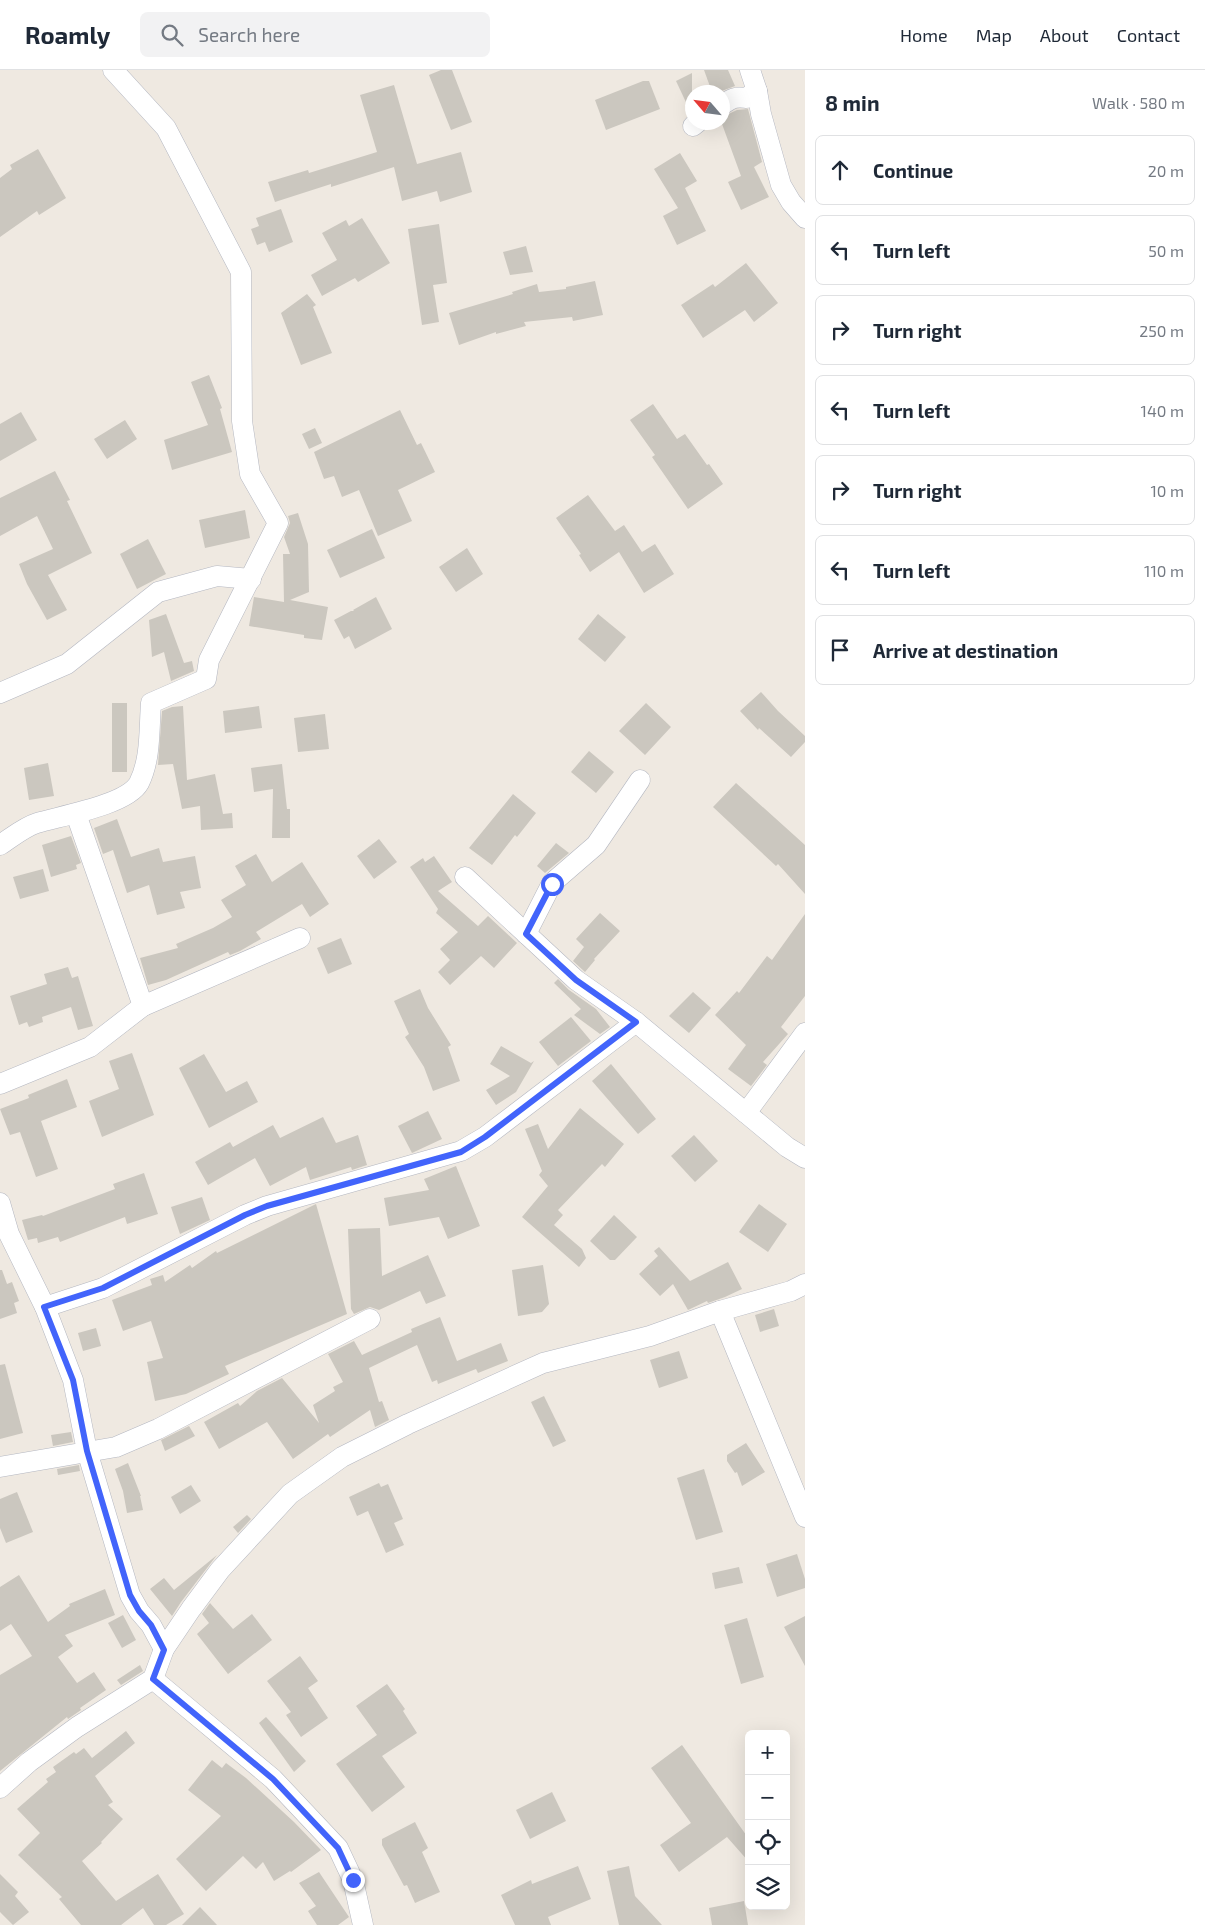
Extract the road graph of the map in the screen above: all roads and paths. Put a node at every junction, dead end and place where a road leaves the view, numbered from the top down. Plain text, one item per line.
1 (750, 70) edge
2 (122, 73) edge
3 (757, 91) junction
4 (730, 99) edge
5 (805, 218) edge
6 (252, 579) junction
7 (0, 694) edge
8 (640, 780) dead end
9 (76, 814) junction
10 (0, 845) edge
11 (465, 876) dead end
12 (526, 934) junction
13 (300, 938) dead end
14 (143, 1006) junction
15 (636, 1022) junction
16 (805, 1033) edge
17 (0, 1084) edge
18 (746, 1113) junction
19 (805, 1158) edge
20 (0, 1203) edge
21 (5, 1236) edge
22 (805, 1284) edge
23 (44, 1307) junction
24 (720, 1311) junction
25 (370, 1319) dead end
26 (87, 1451) junction
27 (0, 1467) edge
28 (805, 1517) edge
29 (164, 1650) junction
30 (153, 1679) junction
31 (0, 1788) edge
32 (363, 1925) edge

1 - 3 street
2 - 6 street
3 - 4 street
3 - 5 street
6 - 7 street
6 - 9 street
8 - 12 street
9 - 10 street
9 - 14 street
11 - 12 street
12 - 15 street
13 - 14 street
14 - 17 street
15 - 18 street
15 - 23 street
16 - 18 street
18 - 19 street
20 - 21 street
21 - 23 street
22 - 24 street
23 - 26 street
24 - 28 street
24 - 29 street
25 - 26 street
26 - 27 street
26 - 29 street
29 - 30 street
30 - 31 street
30 - 32 street

